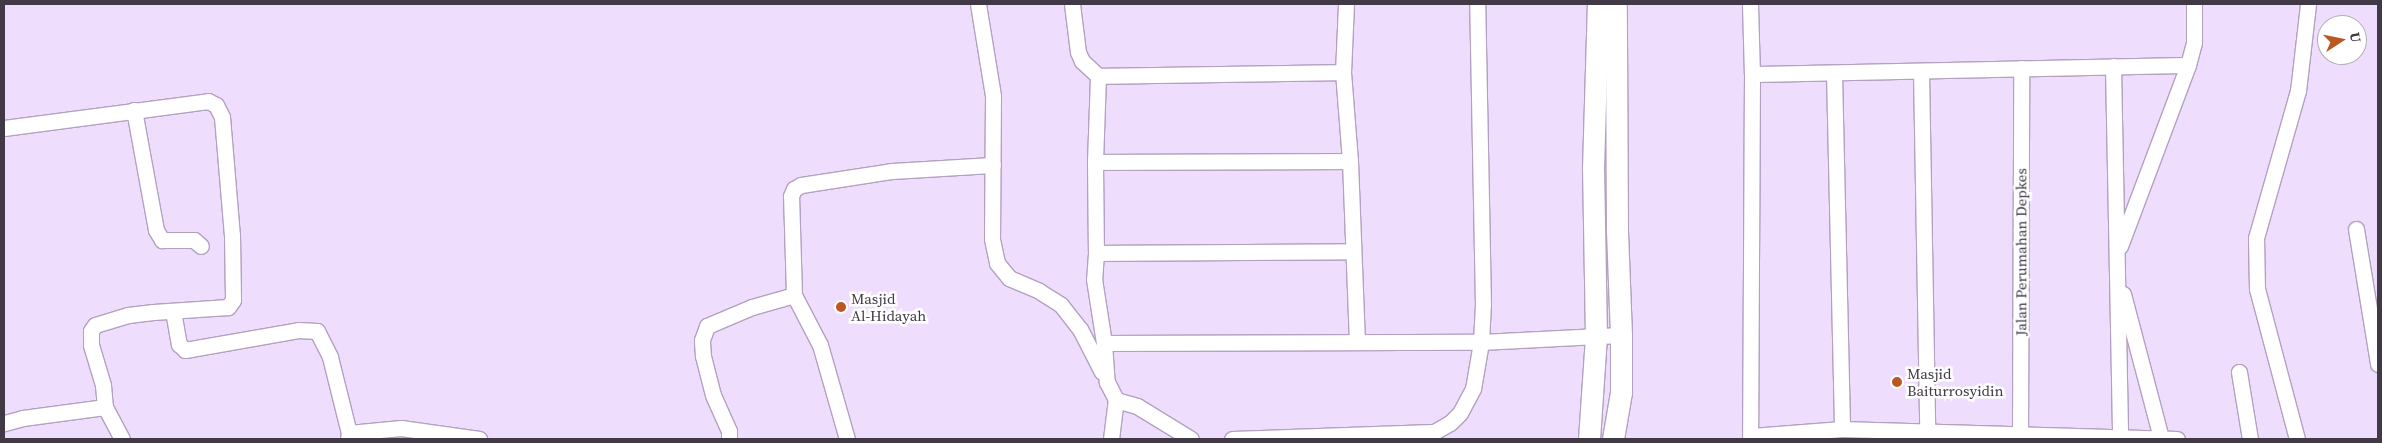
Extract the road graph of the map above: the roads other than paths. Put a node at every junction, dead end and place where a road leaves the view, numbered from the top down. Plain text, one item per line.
1 (978, 4) edge
2 (1072, 4) edge
3 (1346, 4) edge
4 (1478, 4) edge
5 (1598, 4) edge
6 (1616, 4) edge
7 (1750, 4) edge
8 (2194, 4) edge
9 (2308, 4) edge
10 (2188, 65) junction
11 (2112, 66) junction
12 (2022, 68) junction
13 (1921, 71) junction
14 (1342, 72) junction
15 (1834, 73) junction
16 (1752, 74) junction
17 (1098, 76) junction
18 (134, 110) junction
19 (4, 128) edge
20 (1350, 161) junction
21 (1095, 162) junction
22 (993, 165) junction
23 (2356, 230) dead end
24 (201, 246) dead end
25 (1353, 251) junction
26 (1096, 253) junction
27 (2116, 255) junction
28 (2117, 271) junction
29 (794, 295) junction
30 (173, 311) junction
31 (2375, 326) edge
32 (1621, 335) junction
33 (1596, 337) junction
34 (1356, 342) junction
35 (1481, 342) junction
36 (1104, 343) junction
37 (2378, 364) edge
38 (2239, 372) dead end
39 (1107, 382) junction
40 (1116, 400) junction
41 (105, 407) junction
42 (4, 423) edge
43 (1842, 429) junction
44 (1927, 431) junction
45 (348, 436) edge
46 (1427, 436) edge
47 (2020, 436) junction
48 (2120, 436) junction
49 (1751, 438) edge
50 (2161, 438) junction
51 (122, 439) edge
52 (478, 439) edge
53 (729, 439) edge
54 (847, 439) edge
55 (1111, 439) edge
56 (1191, 439) edge
57 (1232, 439) edge
58 (1589, 439) edge
59 (1613, 439) edge
60 (2177, 439) edge
61 (2250, 439) edge
62 (2297, 439) edge

1 - 22 street
2 - 17 street
3 - 14 street
4 - 35 street
5 - 33 street
6 - 32 street
7 - 16 street
8 - 10 street
9 - 62 street
10 - 11 street
10 - 27 street
11 - 12 street
11 - 27 street
12 - 13 street
12 - 47 street, Jalan Perumahan Depkes
13 - 15 street
13 - 44 street
14 - 17 street
14 - 20 street
15 - 16 street
15 - 43 street
16 - 49 street
17 - 21 street
18 - 19 street
18 - 24 street
18 - 30 street
20 - 21 street
20 - 25 street
21 - 26 street
22 - 29 street
22 - 39 street
23 - 31 street
25 - 26 street
25 - 34 street
26 - 36 street
27 - 28 street
28 - 48 street
28 - 50 street
29 - 53 street
29 - 54 street
30 - 41 street
30 - 45 street
31 - 37 street
32 - 33 street
32 - 59 street
33 - 35 street
33 - 58 street
34 - 35 street
34 - 36 street
35 - 46 street
36 - 39 street
38 - 61 street
39 - 40 street
40 - 55 street
40 - 56 street
41 - 42 street
41 - 51 street
43 - 44 street
43 - 49 street
44 - 47 street
45 - 52 street
46 - 57 street
47 - 48 street
48 - 50 street
50 - 60 street

